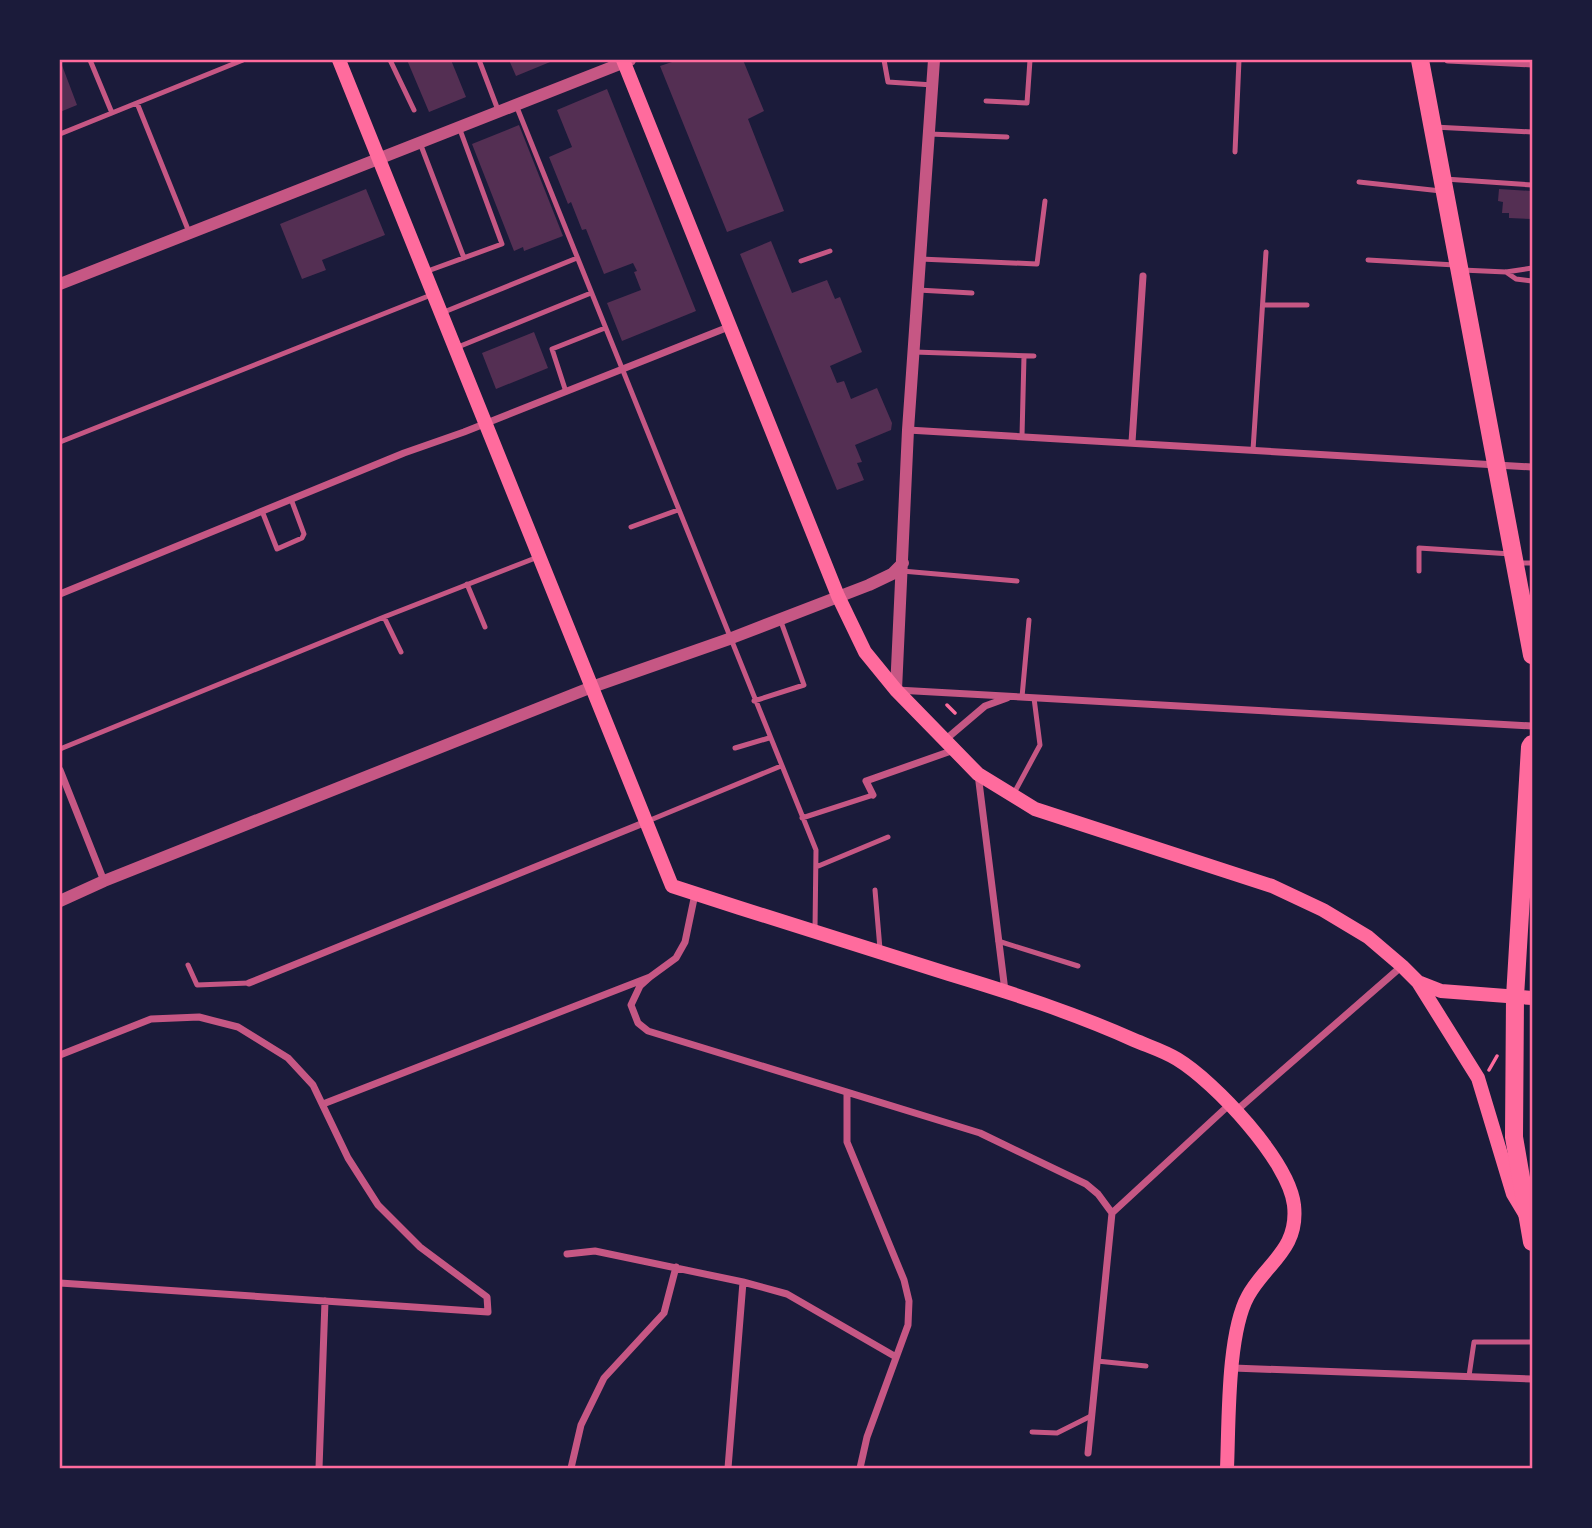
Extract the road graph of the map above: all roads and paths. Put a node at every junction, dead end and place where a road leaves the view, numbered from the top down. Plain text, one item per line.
1 (90, 60) edge
2 (243, 60) edge
3 (339, 60) edge
4 (390, 60) edge
5 (479, 60) edge
6 (626, 60) edge
7 (884, 60) edge
8 (934, 60) edge
9 (1030, 60) edge
10 (1239, 60) edge
11 (1420, 60) edge
12 (1448, 60) edge
13 (1532, 64) edge
14 (933, 85) junction
15 (986, 101) dead end
16 (137, 103) junction
17 (515, 103) junction
18 (414, 110) dead end
19 (498, 110) junction
20 (112, 113) junction
21 (459, 125) junction
22 (1432, 127) junction
23 (1532, 132) edge
24 (60, 134) edge
25 (929, 134) junction
26 (1007, 137) dead end
27 (419, 141) junction
28 (1235, 152) dead end
29 (379, 157) junction
30 (1359, 182) dead end
31 (1443, 185) junction
32 (1532, 185) edge
33 (1045, 201) dead end
34 (189, 232) junction
35 (830, 251) dead end
36 (1266, 252) dead end
37 (464, 258) junction
38 (577, 258) junction
39 (920, 259) junction
40 (1368, 260) dead end
41 (801, 261) dead end
42 (1459, 268) junction
43 (1532, 268) edge
44 (425, 272) junction
45 (1506, 272) junction
46 (1143, 276) dead end
47 (1532, 281) edge
48 (60, 284) edge
49 (918, 290) junction
50 (591, 293) junction
51 (972, 293) dead end
52 (433, 294) junction
53 (1263, 305) junction
54 (1307, 305) dead end
55 (441, 313) junction
56 (732, 326) junction
57 (605, 328) junction
58 (455, 347) junction
59 (914, 352) junction
60 (1024, 356) junction
61 (1034, 356) dead end
62 (622, 369) junction
63 (566, 392) junction
64 (486, 424) junction
65 (908, 430) junction
66 (1022, 436) junction
67 (60, 442) edge
68 (1132, 442) junction
69 (1253, 450) junction
70 (1497, 466) junction
71 (1532, 467) edge
72 (291, 499) junction
73 (678, 510) junction
74 (262, 511) junction
75 (631, 527) dead end
76 (540, 557) junction
77 (1521, 560) edge
78 (902, 567) junction
79 (1419, 571) dead end
80 (1017, 581) dead end
81 (467, 584) junction
82 (60, 594) edge
83 (838, 596) junction
84 (1528, 608) edge
85 (384, 617) junction
86 (780, 619) junction
87 (1029, 620) dead end
88 (485, 627) dead end
89 (729, 639) junction
90 (1532, 651) edge
91 (401, 652) dead end
92 (592, 687) junction
93 (896, 690) junction
94 (1011, 697) junction
95 (1022, 697) junction
96 (1034, 698) junction
97 (754, 701) junction
98 (1532, 726) edge
99 (769, 738) junction
100 (1532, 744) edge
101 (950, 745) junction
102 (60, 748) edge
103 (735, 748) dead end
104 (781, 766) junction
105 (60, 770) edge
106 (978, 774) junction
107 (873, 795) joint
108 (1013, 795) junction
109 (802, 818) junction
110 (646, 822) junction
111 (888, 837) dead end
112 (816, 867) junction
113 (104, 881) junction
114 (875, 890) dead end
115 (695, 893) junction
116 (60, 901) edge
117 (815, 933) junction
118 (998, 941) junction
119 (880, 953) junction
120 (188, 965) dead end
121 (1078, 966) dead end
122 (1402, 966) junction
123 (650, 976) junction
124 (1418, 982) junction
125 (248, 983) joint
126 (1004, 991) junction
127 (1524, 998) edge
128 (1498, 1047) dead end
129 (60, 1055) edge
130 (1483, 1076) dead end
131 (847, 1093) junction
132 (323, 1104) junction
133 (1234, 1107) junction
134 (1112, 1213) junction
135 (1530, 1218) edge
136 (1532, 1242) edge
137 (567, 1254) dead end
138 (676, 1267) junction
139 (743, 1282) junction
140 (60, 1283) edge
141 (325, 1301) junction
142 (1532, 1342) edge
143 (896, 1356) junction
144 (1097, 1361) junction
145 (1146, 1366) dead end
146 (1233, 1368) junction
147 (1469, 1376) junction
148 (1532, 1379) edge
149 (1091, 1416) junction
150 (1032, 1432) dead end
151 (1087, 1453) dead end
152 (319, 1468) edge
153 (571, 1468) edge
154 (728, 1468) edge
155 (860, 1468) edge
156 (1227, 1468) edge

1 - 20 lane
2 - 16 lane
3 - 29 main road
4 - 18 lane
5 - 19 lane
6 - 17 street
6 - 56 main road
7 - 14 lane
8 - 14 street
9 - 15 lane
10 - 28 lane
11 - 22 main road
12 - 13 street
14 - 25 street
16 - 20 lane
16 - 34 lane
17 - 19 street
17 - 38 lane
19 - 21 street
20 - 24 lane
21 - 27 street
21 - 37 lane
22 - 23 lane
22 - 31 main road
25 - 26 lane
25 - 39 street
27 - 29 street
27 - 37 lane
29 - 34 street
29 - 44 main road
30 - 31 lane
31 - 32 lane
31 - 42 main road
33 - 39 lane
34 - 48 street
35 - 41 lane
36 - 53 lane
37 - 44 lane
38 - 50 lane
38 - 55 lane
39 - 49 street
40 - 42 lane
42 - 45 lane
42 - 70 main road
43 - 45 lane
44 - 52 main road
45 - 47 lane
46 - 68 street
49 - 51 lane
49 - 59 street
50 - 57 lane
50 - 58 lane
52 - 55 main road
52 - 67 lane
53 - 54 lane
53 - 69 lane
55 - 58 main road
56 - 62 street
56 - 83 main road
57 - 62 lane
57 - 63 lane
58 - 64 main road
59 - 60 lane
59 - 65 street
60 - 61 lane
60 - 66 lane
62 - 63 street
62 - 73 lane
63 - 64 street
64 - 72 street
64 - 76 main road
65 - 66 street
65 - 78 street
66 - 68 street
68 - 69 street
69 - 70 street
70 - 71 street
70 - 77 main road
72 - 74 street
72 - 74 lane
73 - 75 lane
73 - 89 lane
74 - 82 street
76 - 81 lane
76 - 92 main road
77 - 79 lane
77 - 84 main road
78 - 80 lane
78 - 83 street
78 - 93 street
81 - 85 lane
81 - 88 lane
83 - 86 street
83 - 93 main road
84 - 90 main road
85 - 91 lane
85 - 102 lane
86 - 89 street
86 - 97 lane
87 - 95 lane
89 - 92 street
89 - 97 lane
92 - 110 main road
92 - 113 street
93 - 94 street
93 - 101 main road
94 - 95 street
94 - 101 street
95 - 96 street
96 - 98 street
96 - 108 lane
97 - 99 lane
99 - 103 lane
99 - 104 lane
100 - 127 main road
101 - 106 main road
101 - 107 street
104 - 109 lane
104 - 110 lane
105 - 113 street
106 - 108 main road
106 - 118 street
107 - 109 lane
108 - 122 main road
109 - 112 lane
110 - 115 main road
110 - 125 street
111 - 112 lane
112 - 117 lane
113 - 116 street
114 - 119 lane
115 - 117 main road
115 - 123 street
117 - 119 main road
118 - 121 lane
118 - 126 street
119 - 126 main road
120 - 125 lane
122 - 124 main road
122 - 133 street
123 - 131 street
123 - 132 street
124 - 127 main road
124 - 135 main road
126 - 133 main road
127 - 135 main road
128 - 130 path
129 - 132 street
131 - 134 street
131 - 143 street
132 - 141 street
133 - 134 street
133 - 146 main road
134 - 144 street
135 - 136 main road
137 - 138 street
138 - 139 street
138 - 153 street
139 - 143 street
139 - 154 street
140 - 141 street
141 - 152 street
142 - 147 lane
143 - 155 street
144 - 145 lane
144 - 149 street
146 - 147 street
146 - 156 main road
147 - 148 street
149 - 150 lane
149 - 151 street

